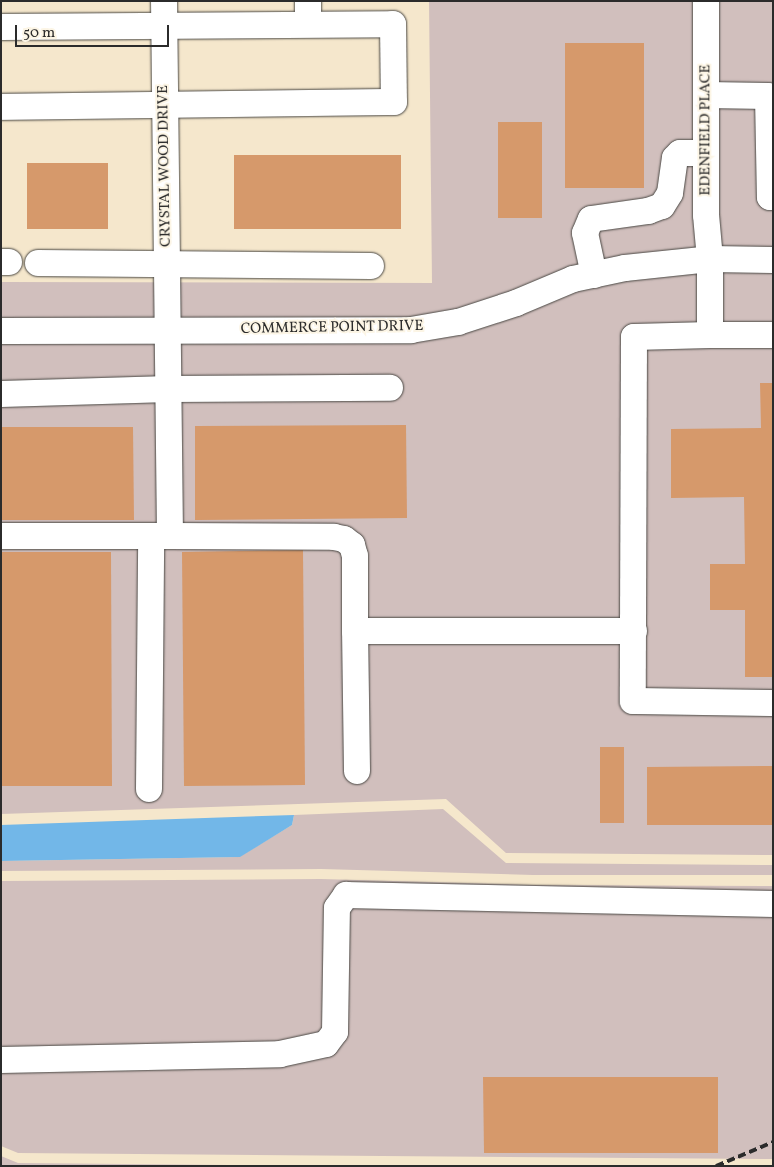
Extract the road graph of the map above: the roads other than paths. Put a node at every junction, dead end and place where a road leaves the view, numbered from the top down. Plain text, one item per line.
1 (164, 1) edge
2 (706, 1) edge
3 (308, 13) edge
4 (1, 27) edge
5 (164, 27) junction
6 (706, 95) junction
7 (165, 105) junction
8 (2, 107) edge
9 (706, 153) junction
10 (773, 197) edge
11 (710, 258) junction
12 (773, 260) edge
13 (166, 262) junction
14 (38, 263) dead end
15 (371, 266) dead end
16 (594, 274) junction
17 (1, 331) edge
18 (168, 331) junction
19 (710, 335) junction
20 (773, 335) edge
21 (390, 388) dead end
22 (169, 389) junction
23 (1, 394) edge
24 (1, 536) edge
25 (160, 536) junction
26 (355, 631) junction
27 (634, 631) junction
28 (773, 704) edge
29 (357, 771) dead end
30 (149, 789) dead end
31 (773, 904) edge
32 (1, 1060) edge

1 - 5 street, CRYSTAL WOOD DRIVE
2 - 6 street, EDENFIELD PLACE
3 - 5 street
3 - 7 street
4 - 5 street
5 - 7 street, CRYSTAL WOOD DRIVE
6 - 9 street, EDENFIELD PLACE
6 - 10 street
7 - 8 street
7 - 13 street, CRYSTAL WOOD DRIVE
9 - 11 street, EDENFIELD PLACE
9 - 16 street
11 - 12 street, COMMERCE POINT DRIVE
11 - 16 street, COMMERCE POINT DRIVE
11 - 19 street, EDENFIELD PLACE
13 - 14 street
13 - 15 street
13 - 18 street, CRYSTAL WOOD DRIVE
16 - 18 street, COMMERCE POINT DRIVE
17 - 18 street, COMMERCE POINT DRIVE
18 - 22 street, CRYSTAL WOOD DRIVE
19 - 20 street
19 - 27 street
21 - 22 street
22 - 23 street
22 - 25 street, CRYSTAL WOOD DRIVE
24 - 25 street
25 - 26 street
25 - 30 street, CRYSTAL WOOD DRIVE
26 - 27 street
26 - 29 street
27 - 28 street
31 - 32 street

